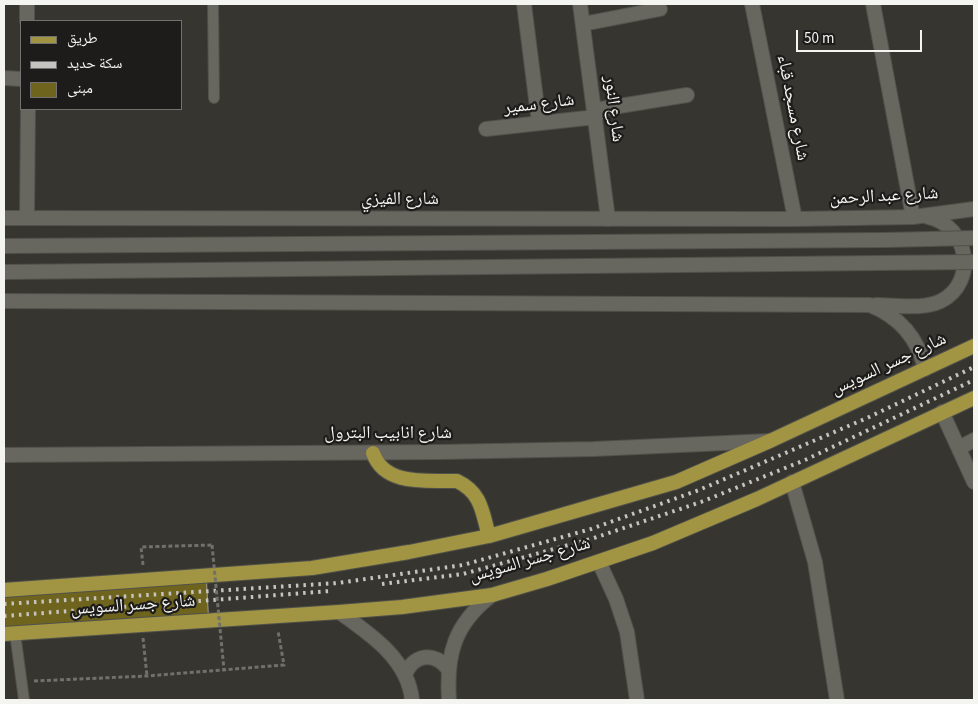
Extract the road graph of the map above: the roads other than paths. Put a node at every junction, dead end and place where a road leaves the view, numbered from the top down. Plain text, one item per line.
1 (27, 4) edge
2 (213, 4) edge
3 (524, 4) edge
4 (580, 4) edge
5 (752, 4) edge
6 (873, 4) edge
7 (660, 9) dead end
8 (27, 20) edge
9 (583, 24) junction
10 (4, 78) edge
11 (20, 79) edge
12 (687, 95) dead end
13 (214, 98) dead end
14 (28, 110) edge
15 (595, 114) junction
16 (539, 123) junction
17 (486, 130) dead end
18 (974, 209) edge
19 (913, 217) junction
20 (4, 218) edge
21 (26, 218) junction
22 (608, 219) junction
23 (796, 219) junction
24 (974, 238) edge
25 (4, 246) edge
26 (974, 262) edge
27 (4, 272) edge
28 (4, 301) edge
29 (870, 305) junction
30 (974, 346) edge
31 (925, 369) junction
32 (974, 398) edge
33 (942, 412) junction
34 (772, 440) junction
35 (974, 440) edge
36 (959, 448) junction
37 (373, 453) junction
38 (4, 455) edge
39 (973, 474) edge
40 (792, 482) junction
41 (489, 536) junction
42 (599, 562) junction
43 (4, 590) edge
44 (492, 596) junction
45 (339, 612) junction
46 (9, 633) edge
47 (448, 669) junction
48 (405, 675) junction
49 (24, 700) edge
50 (412, 700) edge
51 (449, 700) edge
52 (637, 700) edge
53 (837, 700) edge

1 - 8 main road
2 - 13 lane
3 - 16 main road
4 - 9 main road, شارع النور
5 - 23 main road, شارع مسجد قباء
6 - 19 main road
7 - 9 main road
9 - 15 main road, شارع النور
10 - 11 main road
12 - 15 main road, شارع سمير
14 - 21 main road
15 - 16 main road, شارع سمير
15 - 22 main road, شارع النور
16 - 17 main road, شارع سمير
18 - 19 main road, شارع عبد الرحمن
19 - 23 main road, شارع عبد الرحمن
19 - 29 main road
20 - 21 main road, شارع الفيزي
21 - 22 main road, شارع الفيزي
22 - 23 main road, شارع الفيزي
24 - 25 main road, bridge
26 - 27 main road, bridge
28 - 29 main road
29 - 31 main road
30 - 31 main road, شارع جسر السويس
31 - 34 main road, شارع جسر السويس
32 - 33 main road, شارع جسر السويس
33 - 36 main road
33 - 40 main road, شارع جسر السويس
34 - 37 main road, شارع انابيب البترول
34 - 41 main road, شارع جسر السويس
35 - 36 main road
36 - 39 main road
37 - 38 main road, شارع انابيب البترول
37 - 41 main road
40 - 42 main road, شارع جسر السويس
40 - 53 main road
41 - 43 main road, شارع جسر السويس
42 - 44 main road, شارع جسر السويس
42 - 52 main road
44 - 45 main road, شارع جسر السويس
44 - 47 main road
45 - 46 main road, شارع جسر السويس
45 - 48 main road
46 - 49 lane
47 - 48 main road
47 - 51 main road
48 - 50 main road

